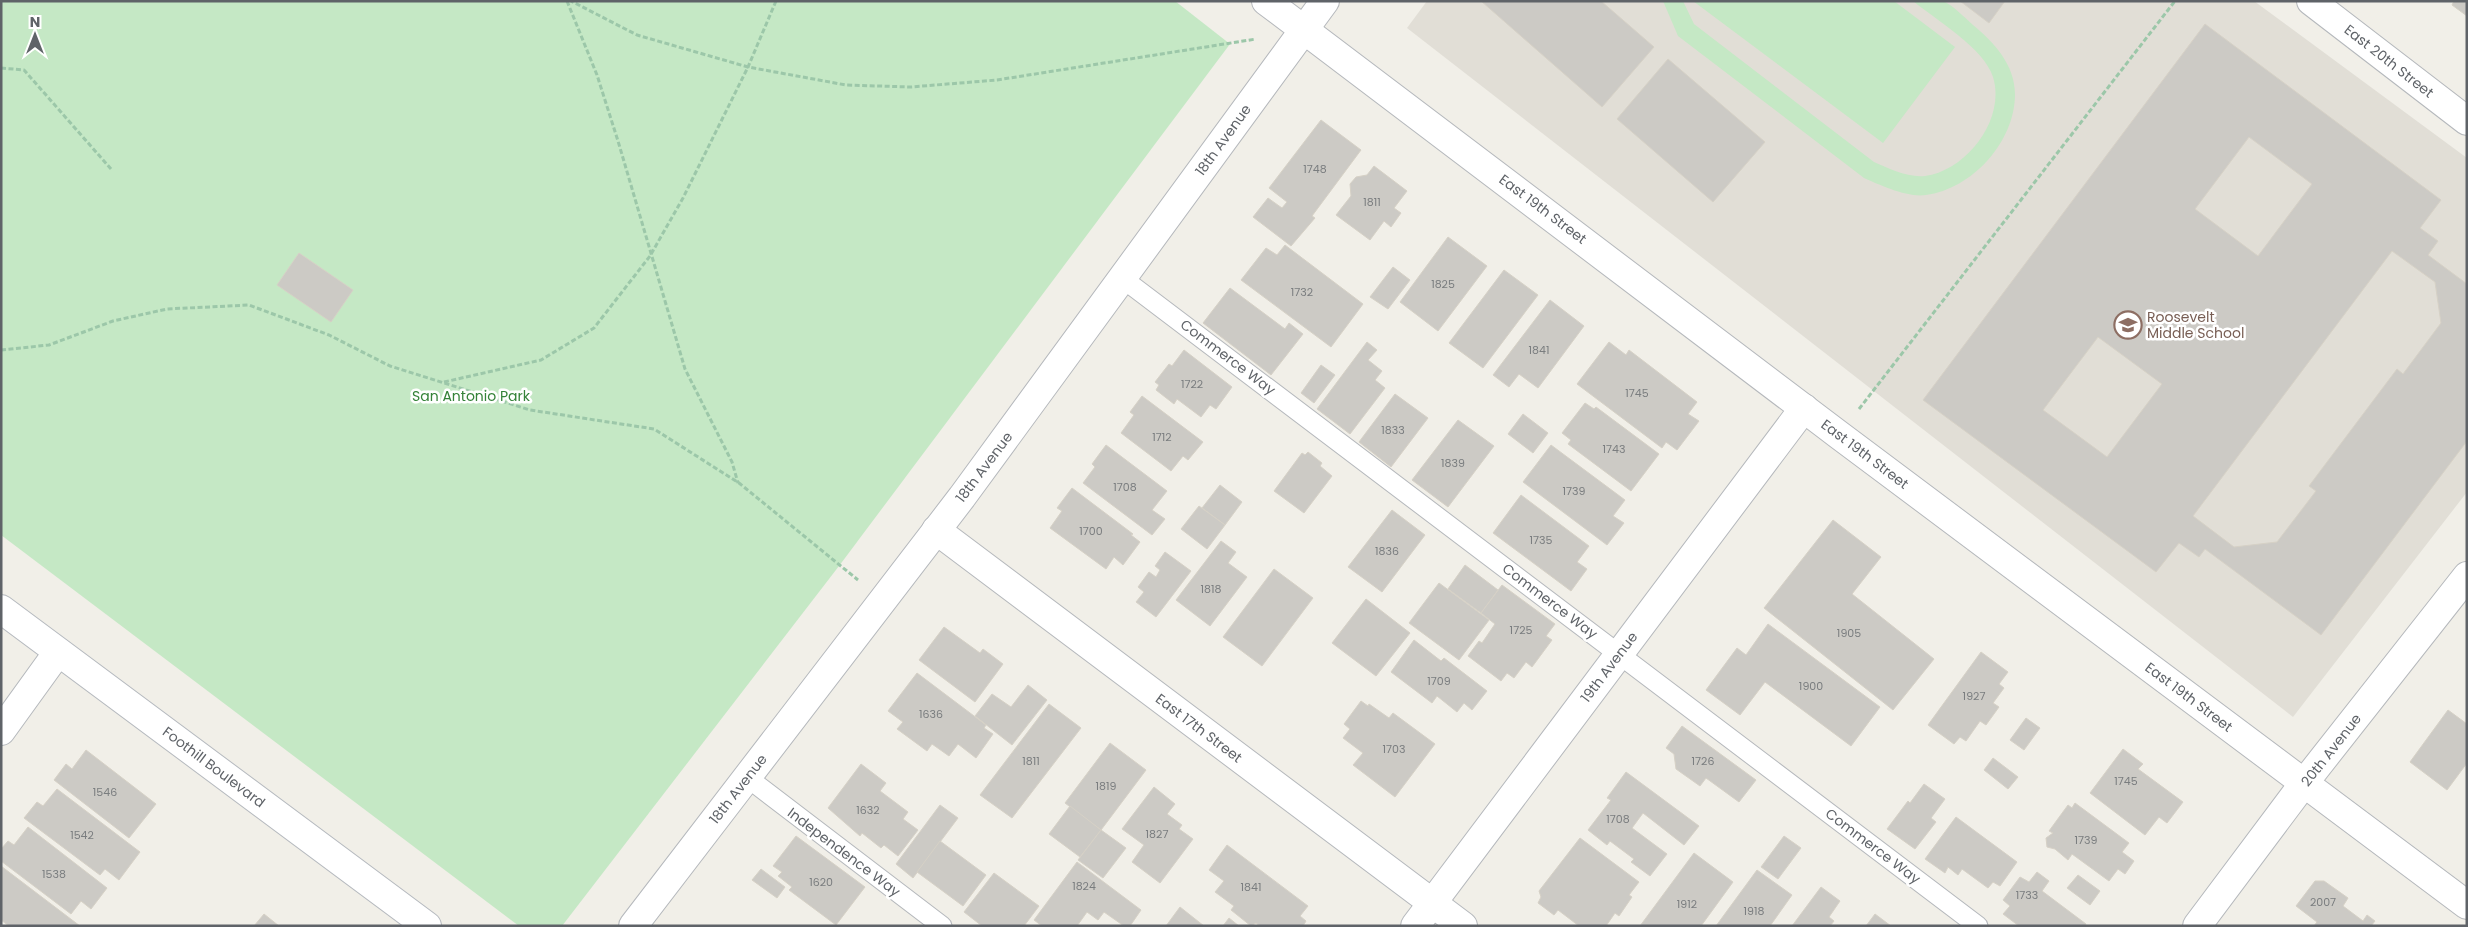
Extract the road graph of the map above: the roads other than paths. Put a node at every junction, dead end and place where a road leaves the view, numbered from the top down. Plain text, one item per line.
1 (1266, 1) edge
2 (1325, 1) edge
3 (2311, 1) edge
4 (1303, 30) junction
5 (2467, 121) edge
6 (1122, 278) junction
7 (1804, 408) junction
8 (936, 530) junction
9 (2467, 576) edge
10 (1, 608) edge
11 (58, 652) junction
12 (1619, 654) junction
13 (1, 731) edge
14 (748, 778) junction
15 (2304, 783) junction
16 (1432, 902) junction
17 (2467, 905) edge
18 (427, 926) edge
19 (633, 926) edge
20 (942, 926) edge
21 (1415, 926) edge
22 (1463, 926) edge
23 (1978, 926) edge
24 (2197, 926) edge

1 - 4 street, East 19th Street
2 - 4 street, 18th Avenue
3 - 5 street, East 20th Street
4 - 6 street, 18th Avenue
4 - 7 street, East 19th Street
6 - 8 street, 18th Avenue
6 - 12 lane, Commerce Way
7 - 12 street, 19th Avenue
7 - 15 street, East 19th Street
8 - 14 street, 18th Avenue
8 - 16 street, East 17th Street
9 - 15 street, 20th Avenue
10 - 11 street, Foothill Boulevard
11 - 13 street
11 - 18 street, Foothill Boulevard
12 - 16 street, 19th Avenue
12 - 23 lane, Commerce Way
14 - 19 street, 18th Avenue
14 - 20 lane, Independence Way
15 - 17 street, East 19th Street
15 - 24 street, 20th Avenue
16 - 21 street, 19th Avenue
16 - 22 street, East 17th Street

